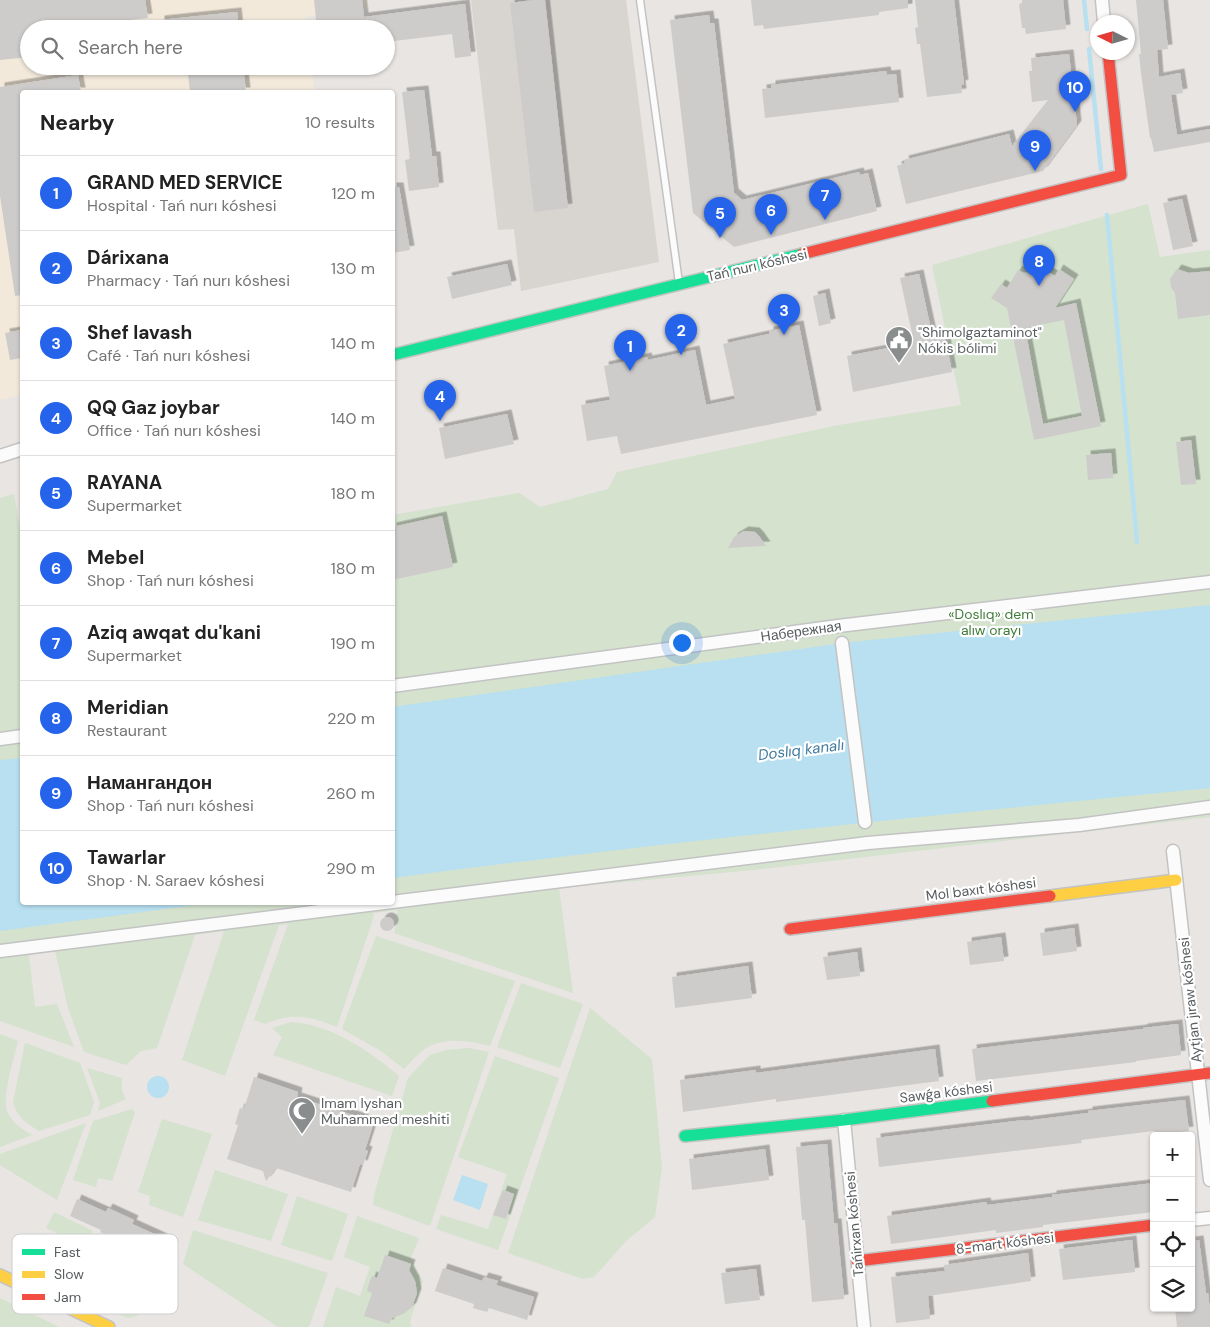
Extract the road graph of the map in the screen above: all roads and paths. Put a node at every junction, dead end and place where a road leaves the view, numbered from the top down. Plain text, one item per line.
1 (640, 0) edge
2 (1102, 0) edge
3 (1103, 15) edge
4 (1109, 60) edge
5 (679, 283) junction
6 (395, 354) edge
7 (20, 451) edge
8 (0, 456) edge
9 (1210, 582) edge
10 (842, 643) dead end
11 (395, 686) edge
12 (20, 736) edge
13 (0, 738) edge
14 (1210, 807) edge
15 (865, 822) dead end
16 (1173, 851) dead end
17 (1176, 880) junction
18 (395, 902) edge
19 (368, 905) edge
20 (790, 929) dead end
21 (0, 951) edge
22 (1204, 1074) edge
23 (844, 1120) junction
24 (685, 1136) dead end
25 (1210, 1180) edge
26 (1210, 1218) edge
27 (1195, 1220) edge
28 (1150, 1225) edge
29 (857, 1261) junction
30 (0, 1275) edge
31 (12, 1281) edge
32 (82, 1314) edge
33 (109, 1327) edge
34 (864, 1327) edge

1 - 5 lane
2 - 3 street
4 - 5 street, Tań nurı kóshesi
5 - 6 street, Tań nurı kóshesi
7 - 8 street
9 - 11 street, Набережная
10 - 15 street
12 - 13 street
14 - 18 street
16 - 17 street, Aytjan jıraw kóshesi
17 - 20 street, Mol baxıt kóshesi
17 - 22 street, Aytjan jıraw kóshesi
19 - 21 street
22 - 23 street, Sawǵa kóshesi
22 - 25 street, Aytjan jıraw kóshesi
23 - 24 street, Sawǵa kóshesi
23 - 29 street, Tańirxan kóshesi
26 - 27 street
28 - 29 street, 8-mart kóshesi
29 - 34 street, Tańirxan kóshesi
30 - 31 street
32 - 33 street

